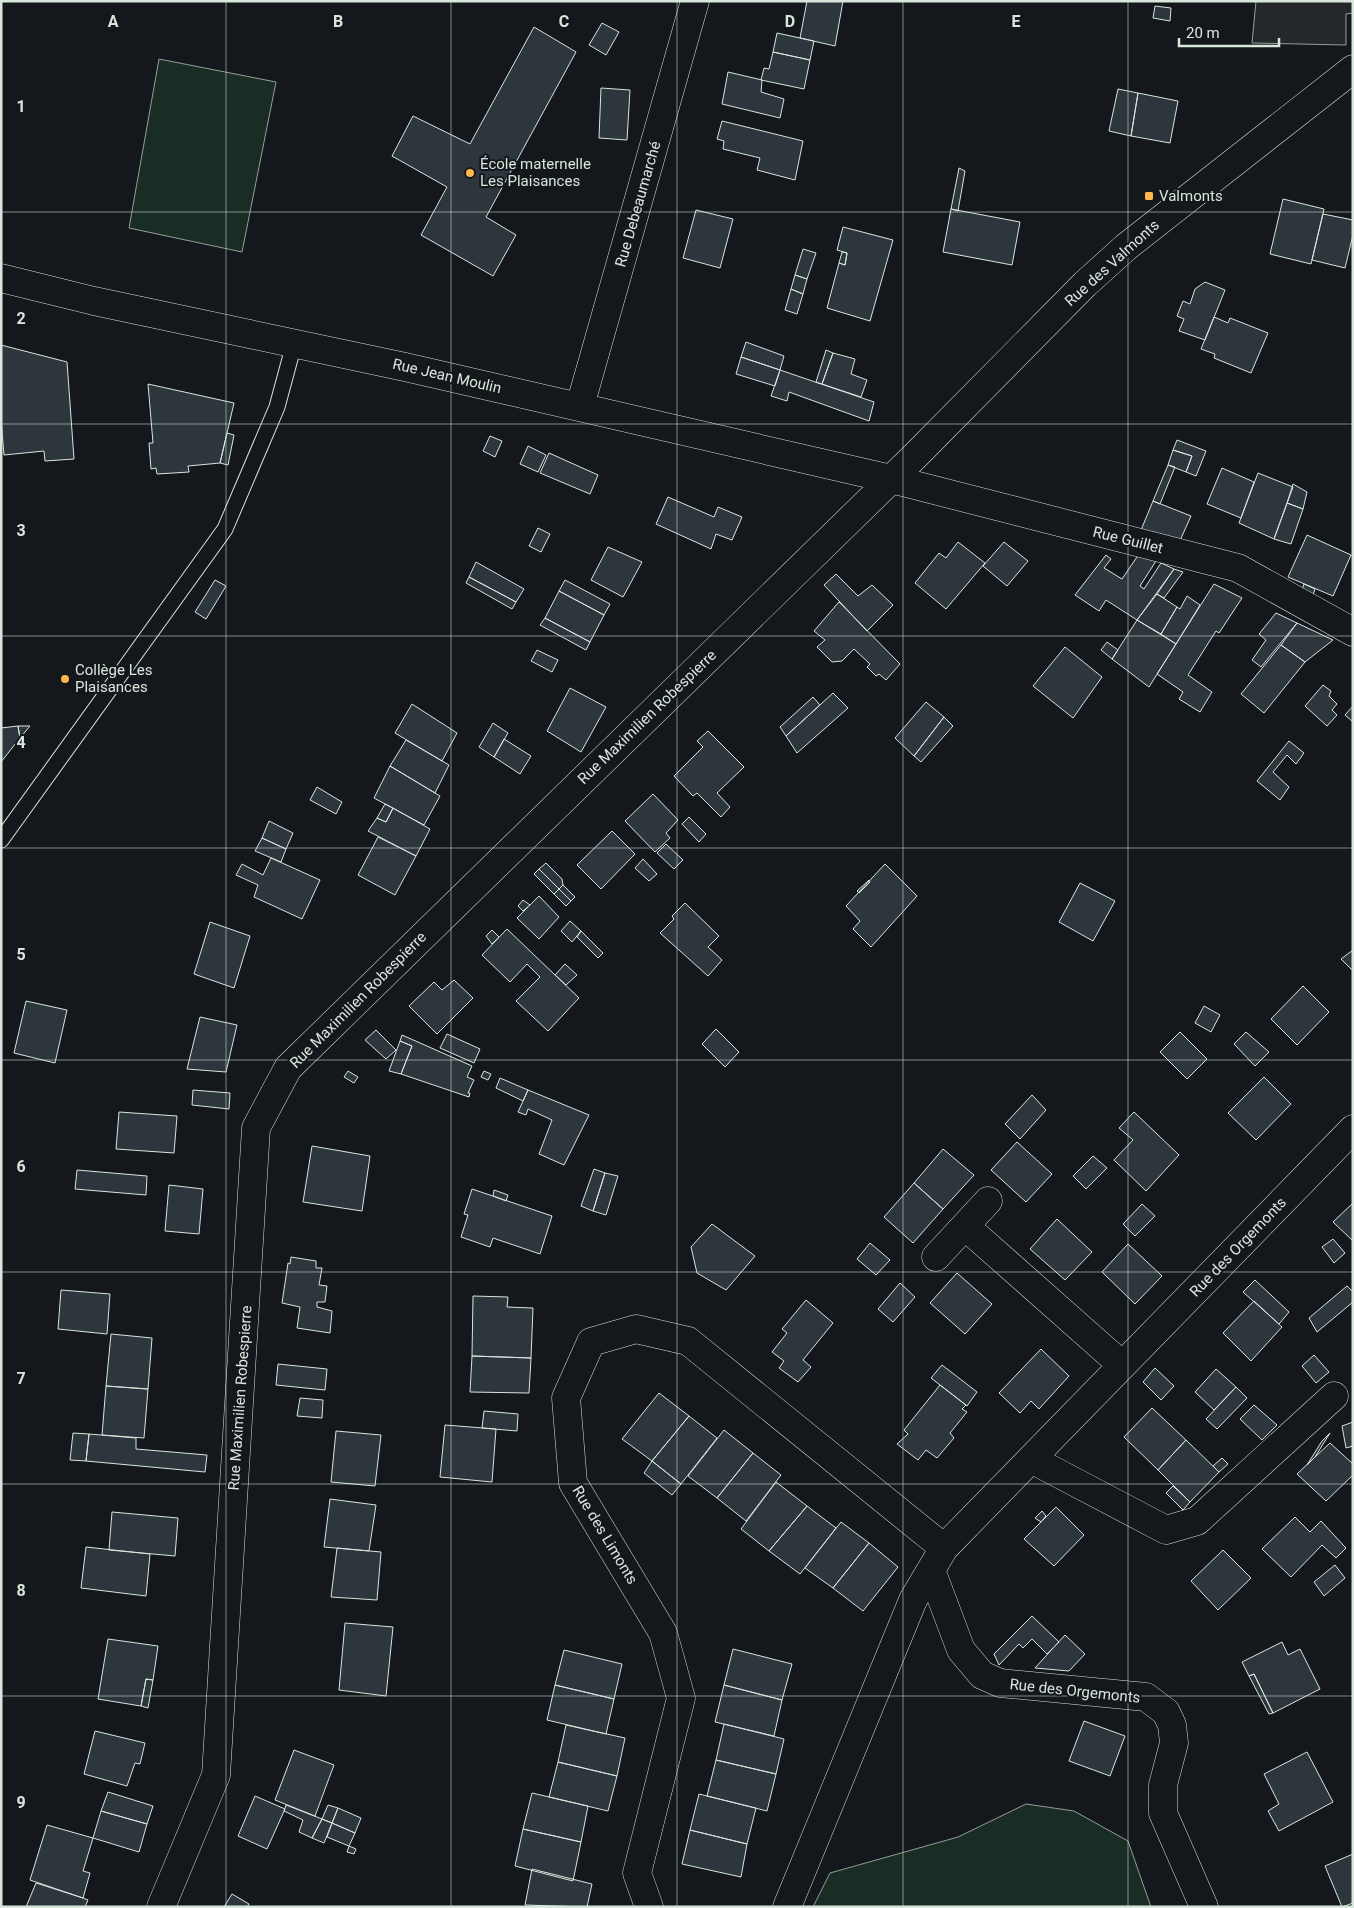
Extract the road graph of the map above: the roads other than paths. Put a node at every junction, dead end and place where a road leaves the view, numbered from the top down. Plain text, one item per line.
1 (695, 1) edge
2 (1353, 69) edge
3 (1, 278) edge
4 (294, 344) junction
5 (580, 406) junction
6 (891, 479) junction
7 (1353, 632) edge
8 (1, 840) edge
9 (1353, 1129) edge
10 (988, 1201) dead end
11 (965, 1226) junction
12 (936, 1257) dead end
13 (1122, 1365) junction
14 (1334, 1396) dead end
15 (1033, 1460) junction
16 (938, 1559) junction
17 (161, 1907) edge
18 (649, 1907) edge
19 (787, 1907) edge
20 (1204, 1907) edge

1 - 5 street, Rue Debeaumarché
2 - 6 street, Rue des Valmonts
3 - 4 street, Rue Jean Moulin
4 - 5 street, Rue Jean Moulin
4 - 8 lane
5 - 6 street, Rue Jean Moulin
6 - 7 street, Rue Guillet
6 - 17 street, Rue Maximilien Robespierre
9 - 13 street, Rue des Orgemonts
10 - 11 street
11 - 12 street
11 - 13 street
13 - 15 street, Rue des Orgemonts
14 - 15 street
15 - 16 street, Rue des Orgemonts
16 - 18 street, Rue des Limonts
16 - 19 street, Rue des Orgemonts
16 - 20 street, Rue des Orgemonts

